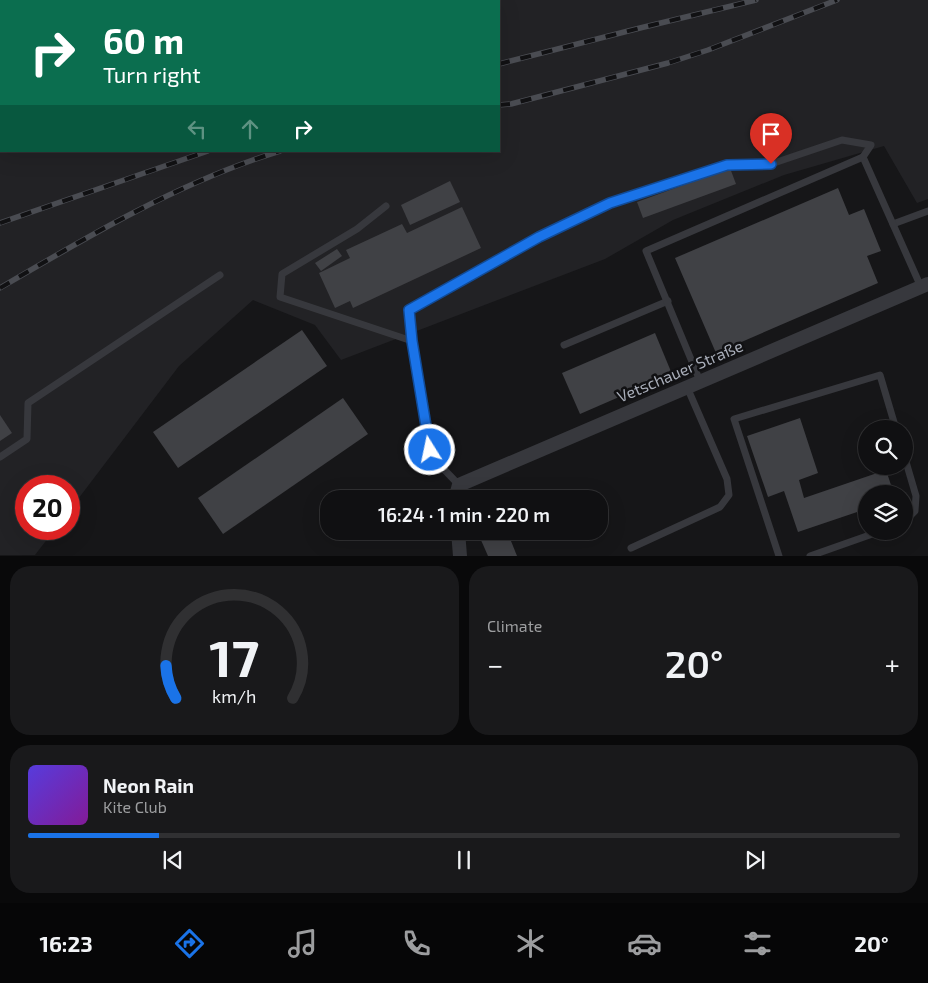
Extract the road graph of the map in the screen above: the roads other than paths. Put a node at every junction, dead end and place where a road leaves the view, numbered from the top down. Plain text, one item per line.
1 (863, 157) junction
2 (386, 206) dead end
3 (928, 211) edge
4 (893, 224) junction
5 (220, 275) dead end
6 (924, 286) edge
7 (668, 301) junction
8 (412, 341) junction
9 (564, 345) dead end
10 (700, 381) junction
11 (687, 386) junction
12 (893, 420) edge
13 (0, 457) edge
14 (459, 485) junction
15 (913, 486) edge
16 (458, 490) edge
17 (913, 513) edge
18 (858, 539) edge
19 (459, 540) edge
20 (630, 548) dead end
21 (460, 556) edge
22 (779, 556) edge
23 (810, 556) edge

1 - 4 lane
1 - 7 lane
1 - 8 lane
2 - 8 lane
3 - 4 lane
4 - 6 lane
5 - 13 lane
6 - 10 street, Vetschauer Straße
7 - 9 lane
7 - 10 lane
8 - 14 lane
10 - 11 street, Vetschauer Straße
11 - 14 street, Vetschauer Straße
11 - 20 lane
12 - 22 lane
14 - 16 street
15 - 17 lane
18 - 23 lane
19 - 21 street

